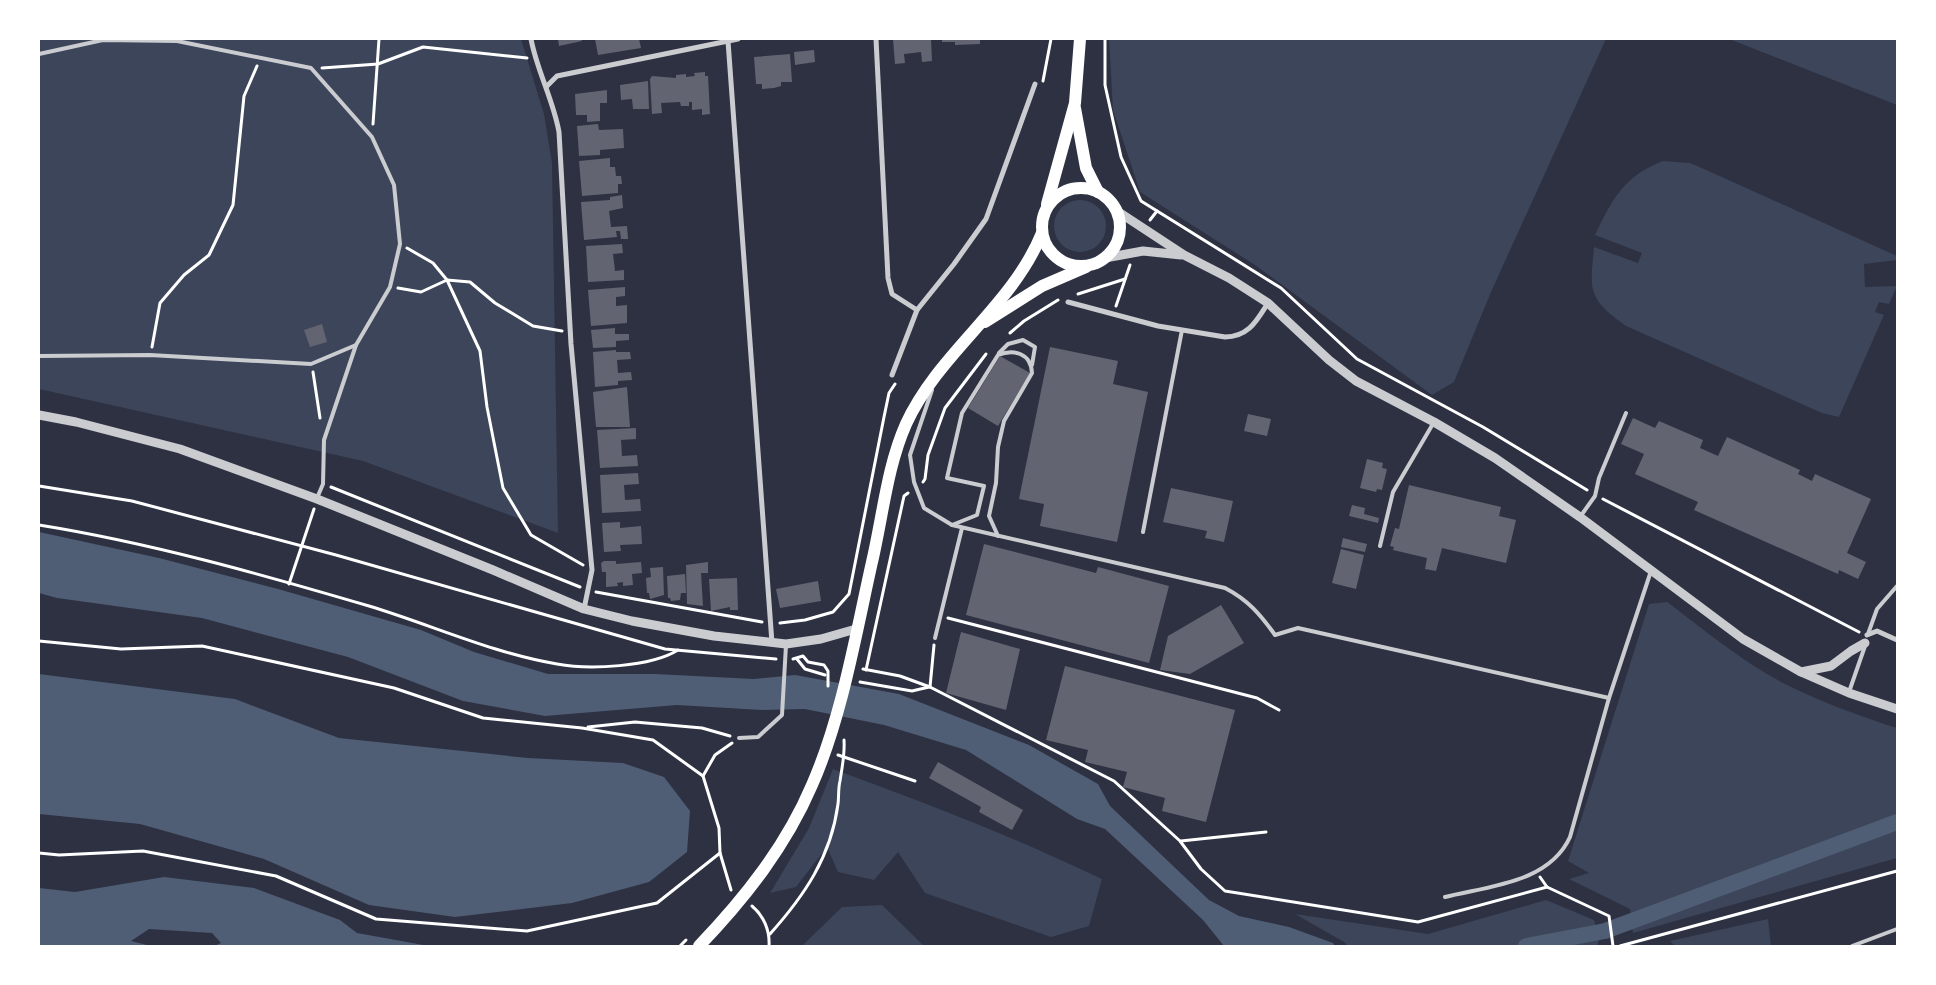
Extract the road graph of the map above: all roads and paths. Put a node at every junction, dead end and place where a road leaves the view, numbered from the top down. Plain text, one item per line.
1 (379, 39) edge
2 (531, 39) edge
3 (738, 39) edge
4 (876, 39) edge
5 (1051, 39) edge
6 (1080, 39) edge
7 (1106, 39) edge
8 (728, 41) junction
9 (39, 54) edge
10 (261, 57) junction
11 (535, 59) junction
12 (378, 64) junction
13 (311, 68) junction
14 (1035, 84) dead end
15 (1043, 84) dead end
16 (547, 86) junction
17 (1075, 103) junction
18 (372, 137) junction
19 (1098, 192) junction
20 (1044, 211) junction
21 (1117, 211) junction
22 (1042, 233) junction
23 (400, 244) junction
24 (1184, 255) junction
25 (1105, 258) junction
26 (1130, 264) dead end
27 (1090, 265) junction
28 (447, 280) junction
29 (390, 287) junction
30 (1068, 302) dead end
31 (1268, 303) junction
32 (917, 310) junction
33 (1113, 314) junction
34 (977, 328) junction
35 (1182, 330) junction
36 (570, 332) junction
37 (356, 345) junction
38 (998, 354) junction
39 (150, 355) junction
40 (39, 356) edge
41 (312, 364) junction
42 (1032, 365) junction
43 (938, 371) junction
44 (892, 375) dead end
45 (897, 381) dead end
46 (1626, 413) dead end
47 (39, 415) edge
48 (1434, 422) junction
49 (324, 440) junction
50 (323, 484) junction
51 (39, 486) edge
52 (1586, 490) dead end
53 (317, 499) junction
54 (1607, 501) dead end
55 (1580, 517) junction
56 (39, 525) edge
57 (952, 525) junction
58 (962, 528) junction
59 (1144, 532) dead end
60 (998, 536) junction
61 (1380, 546) dead end
62 (301, 548) junction
63 (592, 570) junction
64 (1651, 571) junction
65 (289, 584) junction
66 (1897, 586) edge
67 (588, 591) junction
68 (584, 609) junction
69 (940, 616) junction
70 (772, 624) junction
71 (856, 629) junction
72 (934, 638) joint
73 (1866, 639) junction
74 (1897, 640) edge
75 (39, 641) edge
76 (772, 643) junction
77 (786, 644) junction
78 (679, 650) junction
79 (776, 659) dead end
80 (866, 670) dead end
81 (1801, 672) junction
82 (825, 675) dead end
83 (860, 682) dead end
84 (930, 687) junction
85 (827, 692) dead end
86 (1849, 692) junction
87 (1609, 698) junction
88 (1897, 709) edge
89 (1279, 710) dead end
90 (838, 727) junction
91 (582, 728) junction
92 (739, 738) junction
93 (825, 750) junction
94 (846, 757) junction
95 (703, 776) junction
96 (914, 781) dead end
97 (1266, 832) dead end
98 (1180, 841) junction
99 (39, 853) edge
100 (720, 853) junction
101 (1897, 871) edge
102 (736, 894) dead end
103 (1445, 898) dead end
104 (744, 900) dead end
105 (1897, 929) edge
106 (770, 934) junction
107 (699, 946) edge
108 (769, 946) edge
109 (1613, 946) edge
110 (1620, 946) edge
111 (1852, 946) edge

1 - 12 path
2 - 11 street
3 - 8 street
4 - 32 street
5 - 15 path
6 - 17 main road
7 - 52 path
8 - 16 street
8 - 70 street
9 - 10 lane
10 - 13 lane
10 - 39 path
11 - 12 path
11 - 16 street
12 - 13 path
12 - 18 path
13 - 18 lane
14 - 32 street
16 - 36 street
17 - 19 main road
17 - 20 main road
18 - 23 lane
19 - 20 main road
19 - 21 main road
20 - 22 main road
21 - 24 street
21 - 25 main road
22 - 27 main road
22 - 34 main road
23 - 28 path
23 - 29 lane
24 - 25 street
24 - 31 street
25 - 27 main road
26 - 33 path
27 - 34 main road
28 - 29 path
28 - 36 path
28 - 63 path
29 - 37 lane
30 - 33 street
31 - 35 street
31 - 48 street
32 - 44 street
33 - 35 street
34 - 43 main road
35 - 59 lane
36 - 63 street
37 - 41 lane
37 - 49 lane
38 - 42 lane
38 - 42 lane
38 - 57 lane
39 - 40 lane
39 - 41 lane
41 - 49 path
42 - 60 lane
43 - 57 lane
43 - 71 main road
45 - 70 path
46 - 55 lane
47 - 53 street
48 - 55 street
48 - 61 lane
49 - 50 lane
50 - 53 lane
50 - 67 path
51 - 62 path
53 - 62 path
53 - 68 street
54 - 73 path
55 - 64 street
56 - 65 path
57 - 58 lane
58 - 60 lane
58 - 69 lane
60 - 87 lane
62 - 65 path
62 - 78 path
63 - 67 street
64 - 81 street
64 - 87 lane
65 - 78 path
66 - 73 lane
67 - 68 street
67 - 70 path
68 - 76 street
69 - 72 lane
69 - 89 path
70 - 76 street
71 - 77 street
71 - 90 main road
72 - 84 path
73 - 74 street
73 - 81 street
73 - 86 lane
75 - 91 path
76 - 77 street
77 - 92 lane
78 - 79 path
80 - 84 path
81 - 86 street
82 - 85 path
83 - 84 path
84 - 98 path
86 - 88 street
87 - 103 lane
90 - 93 main road
90 - 94 path
91 - 92 path
91 - 95 path
92 - 95 path
93 - 94 path
93 - 107 main road
94 - 96 path
94 - 106 path
95 - 100 path
97 - 98 path
98 - 109 path
99 - 100 path
100 - 102 path
101 - 110 path
104 - 106 path
105 - 111 lane
106 - 108 path

